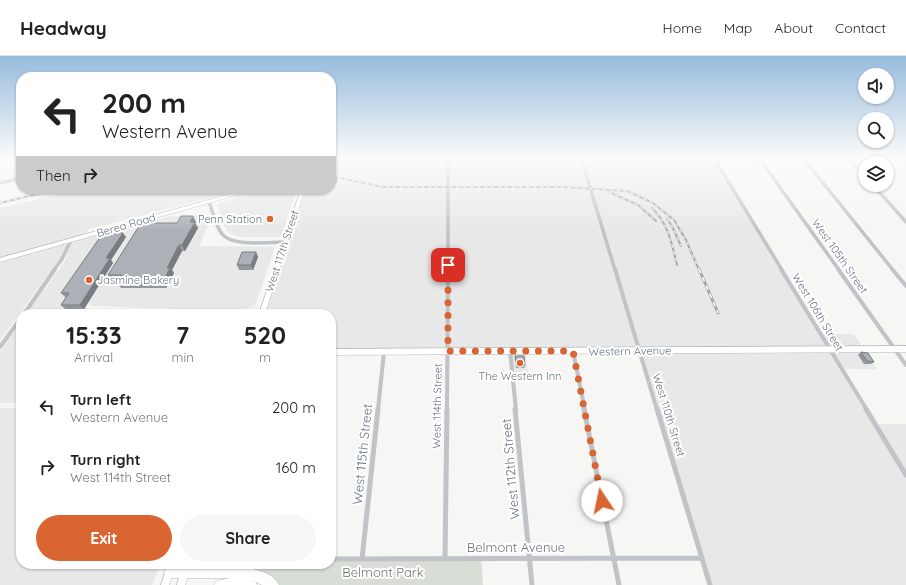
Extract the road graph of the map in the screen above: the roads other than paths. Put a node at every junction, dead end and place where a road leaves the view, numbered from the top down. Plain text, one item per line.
1 (448, 183) edge
2 (588, 183) edge
3 (729, 183) edge
4 (776, 183) edge
5 (823, 183) edge
6 (878, 192) edge
7 (236, 194) edge
8 (301, 194) edge
9 (209, 202) junction
10 (906, 222) edge
11 (71, 240) junction
12 (285, 242) junction
13 (0, 260) edge
14 (906, 286) edge
15 (27, 309) edge
16 (264, 309) edge
17 (16, 325) edge
18 (0, 347) edge
19 (894, 349) junction
20 (906, 349) edge
21 (639, 350) junction
22 (830, 350) junction
23 (448, 351) junction
24 (510, 351) junction
25 (573, 351) junction
26 (336, 352) edge
27 (384, 352) junction
28 (906, 365) edge
29 (906, 475) edge
30 (336, 558) edge
31 (362, 558) junction
32 (445, 558) junction
33 (529, 558) junction
34 (613, 558) junction
35 (702, 558) junction
36 (171, 569) edge
37 (186, 569) edge
38 (200, 569) edge
39 (165, 585) edge
40 (181, 585) edge
41 (220, 585) edge
42 (251, 585) edge
43 (273, 585) edge
44 (532, 585) edge
45 (619, 585) edge
46 (710, 585) edge

1 - 23 street, West 114th Street
2 - 21 street, West 110th Street
3 - 22 street, West 106th Street
4 - 19 street, West 105th Street
5 - 14 street
6 - 10 street
7 - 9 street, Berea Road
8 - 12 street, West 117th Street
9 - 11 street, Berea Road
9 - 12 street
11 - 13 street, Berea Road
11 - 15 street
12 - 16 street, West 117th Street
17 - 18 street
19 - 20 street, Western Avenue
19 - 22 street, Western Avenue
19 - 28 street, West 105th Street
21 - 22 street, Western Avenue
21 - 25 street, Western Avenue
21 - 35 street, West 110th Street
22 - 29 street, West 106th Street
23 - 24 street, Western Avenue
23 - 27 street, Western Avenue
23 - 32 street, West 114th Street
24 - 25 street, Western Avenue
24 - 33 street, West 112th Street
25 - 34 street
26 - 27 street, Western Avenue
27 - 31 street, West 115th Street
30 - 31 street, Belmont Avenue
31 - 32 street, Belmont Avenue
32 - 33 street, Belmont Avenue
33 - 34 street, Belmont Avenue
33 - 44 street, West 112th Street
34 - 35 street, Belmont Avenue
34 - 45 street
35 - 46 street, West 110th Street
36 - 39 street
37 - 40 street
38 - 43 highway
41 - 42 highway

